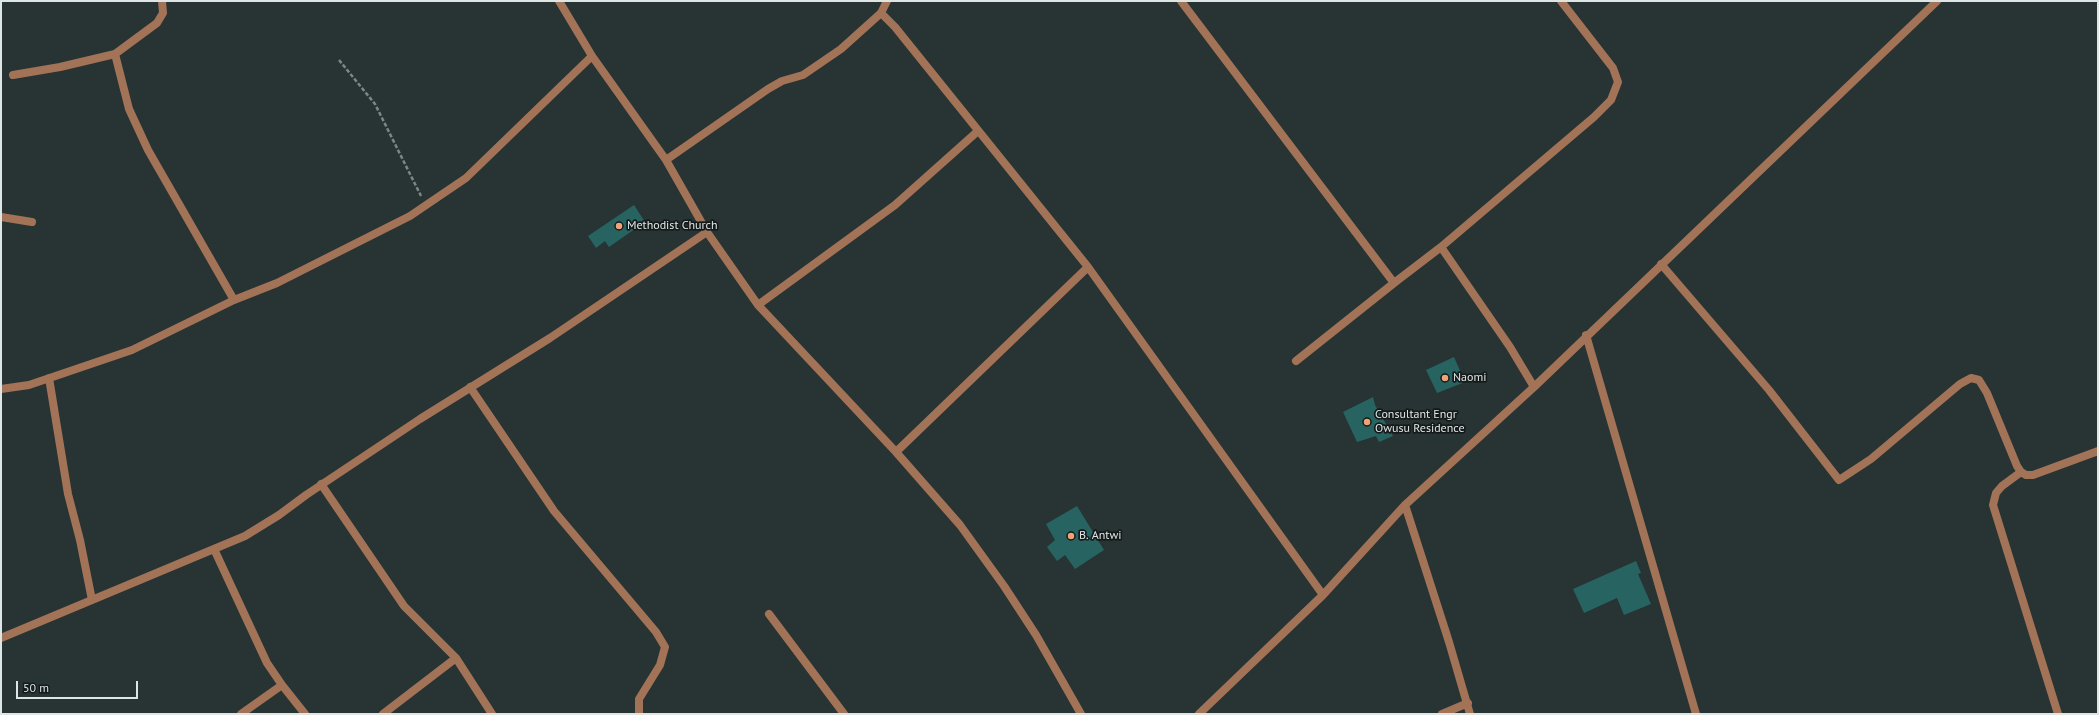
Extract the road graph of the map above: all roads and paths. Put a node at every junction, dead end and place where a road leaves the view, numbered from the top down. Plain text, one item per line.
1 (162, 1) edge
2 (559, 1) edge
3 (887, 1) edge
4 (1181, 1) edge
5 (1561, 1) edge
6 (1937, 1) edge
7 (881, 13) junction
8 (115, 54) junction
9 (592, 56) junction
10 (339, 60) dead end
11 (13, 75) dead end
12 (978, 131) junction
13 (666, 160) junction
14 (425, 205) junction
15 (1, 217) edge
16 (32, 222) dead end
17 (707, 232) junction
18 (1441, 247) junction
19 (1661, 264) junction
20 (1088, 267) junction
21 (1394, 283) junction
22 (234, 300) junction
23 (758, 305) junction
24 (1586, 336) junction
25 (1296, 361) dead end
26 (49, 378) junction
27 (470, 387) junction
28 (1534, 387) junction
29 (1, 389) edge
30 (2098, 451) edge
31 (896, 452) junction
32 (2021, 472) junction
33 (322, 484) junction
34 (1405, 505) junction
35 (214, 549) junction
36 (1322, 595) junction
37 (92, 600) junction
38 (769, 614) dead end
39 (1, 638) edge
40 (456, 658) junction
41 (282, 685) junction
42 (1468, 702) junction
43 (241, 714) edge
44 (305, 714) edge
45 (383, 714) edge
46 (492, 714) edge
47 (638, 714) edge
48 (844, 714) edge
49 (1081, 714) edge
50 (1199, 714) edge
51 (1442, 714) edge
52 (1470, 714) edge
53 (1696, 714) edge
54 (2058, 714) edge

1 - 8 street
2 - 9 street
3 - 7 street
4 - 21 street
5 - 18 street
6 - 19 street
7 - 12 street
7 - 13 street
8 - 11 street
8 - 22 street
9 - 13 street
9 - 14 street
10 - 14 path
12 - 20 street
12 - 23 street
13 - 17 street
14 - 22 street
15 - 16 street
17 - 23 street
17 - 27 street
18 - 21 street
18 - 28 street
19 - 24 street
19 - 32 street
20 - 31 street
20 - 36 street
21 - 25 street
22 - 26 street
23 - 31 street
24 - 28 street
24 - 53 street
26 - 29 street
26 - 37 street
27 - 33 street
27 - 47 street
28 - 34 street
30 - 32 street
31 - 49 street
32 - 54 street
33 - 35 street
33 - 40 street
34 - 36 street
34 - 42 street
35 - 37 street
35 - 41 street
36 - 50 street
37 - 39 street
38 - 48 street
40 - 45 street
40 - 46 street
41 - 43 street
41 - 44 street
42 - 51 street
42 - 52 street

